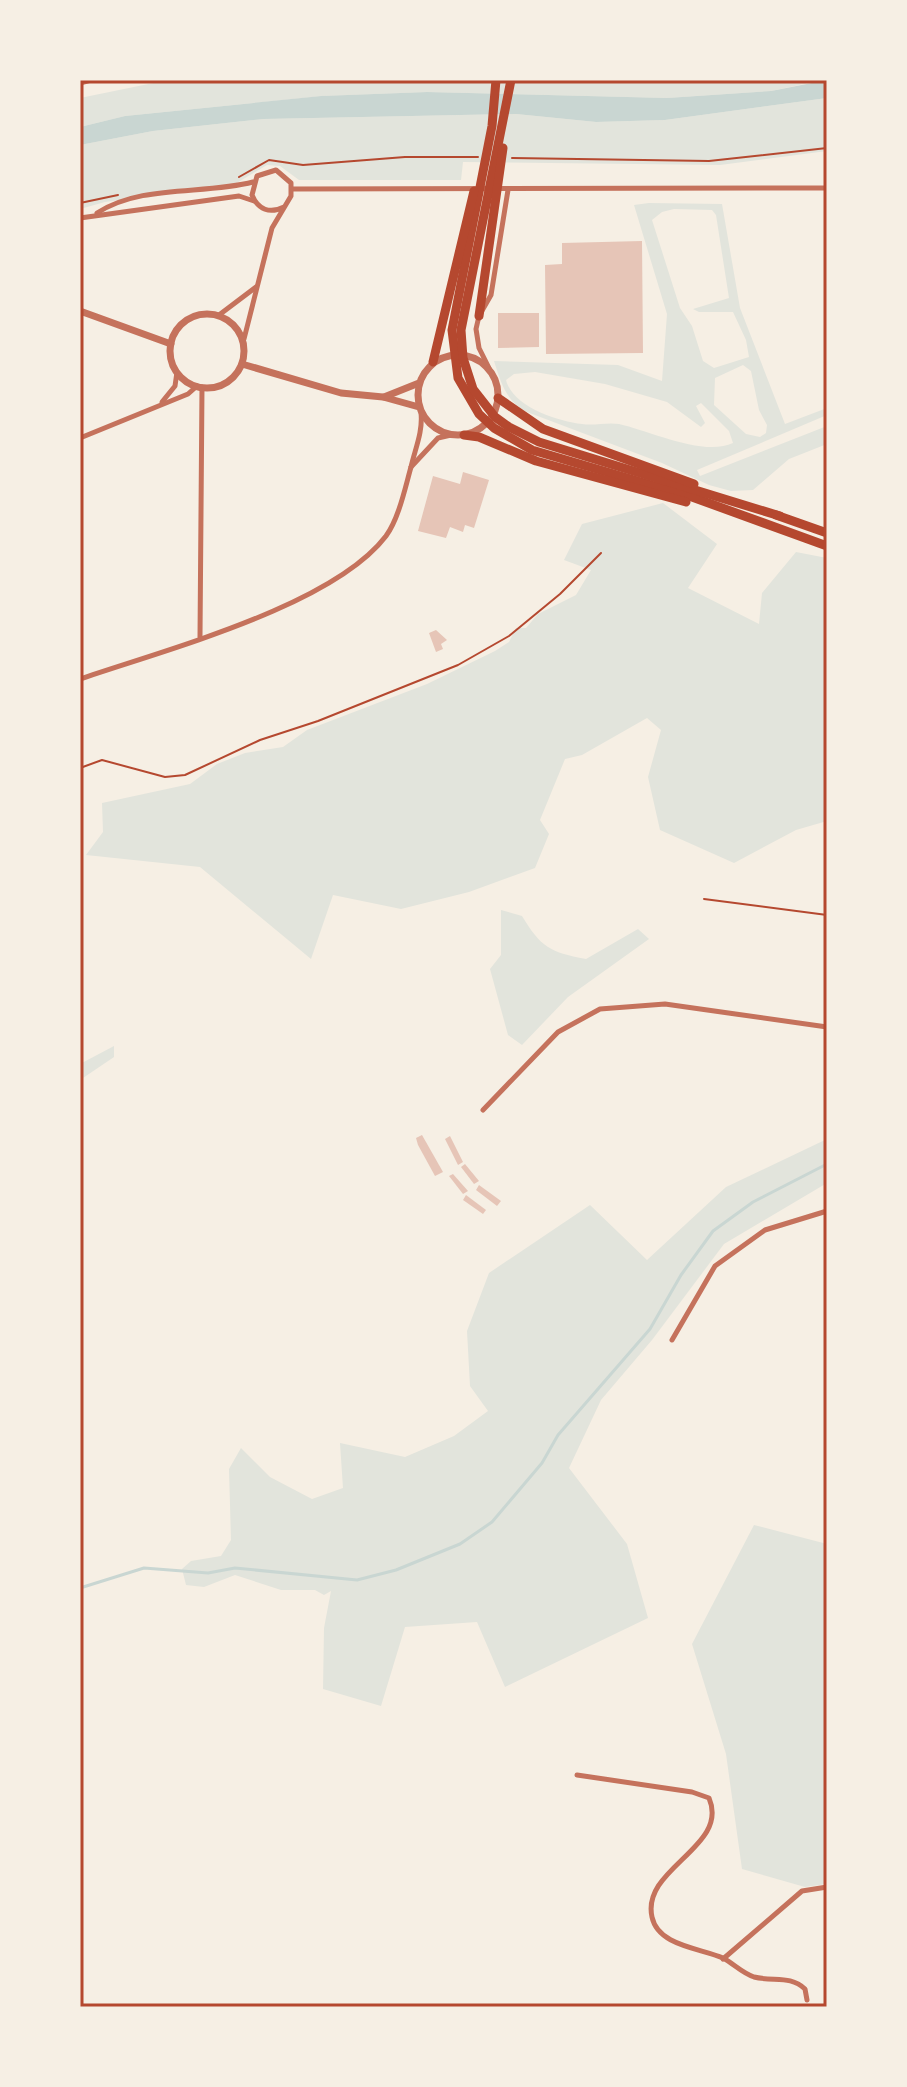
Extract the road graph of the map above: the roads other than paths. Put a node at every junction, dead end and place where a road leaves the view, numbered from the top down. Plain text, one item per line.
1 (91, 80) edge
2 (496, 80) edge
3 (511, 80) edge
4 (80, 83) edge
5 (253, 182) junction
6 (827, 188) edge
7 (292, 189) junction
8 (508, 190) junction
9 (254, 201) junction
10 (284, 207) junction
11 (265, 210) junction
12 (481, 212) junction
13 (96, 213) junction
14 (80, 218) edge
15 (272, 228) junction
16 (256, 286) junction
17 (80, 311) edge
18 (219, 315) junction
19 (479, 316) junction
20 (244, 339) junction
21 (171, 344) junction
22 (433, 362) junction
23 (242, 364) junction
24 (489, 368) junction
25 (177, 372) junction
26 (419, 383) junction
27 (200, 387) junction
28 (383, 397) junction
29 (498, 398) junction
30 (161, 403) junction
31 (420, 410) junction
32 (451, 435) junction
33 (464, 435) junction
34 (80, 438) edge
35 (590, 463) junction
36 (410, 468) junction
37 (702, 503) junction
38 (780, 516) junction
39 (827, 533) edge
40 (827, 546) edge
41 (200, 637) junction
42 (80, 679) edge
43 (827, 1027) edge
44 (483, 1110) dead end
45 (827, 1211) edge
46 (672, 1340) dead end
47 (577, 1775) dead end
48 (827, 1887) edge
49 (723, 1959) junction
50 (807, 2000) dead end

1 - 4 street
2 - 12 highway
3 - 12 highway
5 - 7 street
5 - 9 street
5 - 13 street
6 - 8 street
7 - 8 street
7 - 10 street
8 - 19 street
9 - 11 street
9 - 13 street
10 - 11 street
10 - 15 street
11 - 15 street
12 - 19 highway
12 - 22 highway
12 - 35 highway
13 - 14 street
15 - 16 street
16 - 18 street
16 - 20 street
17 - 21 street
18 - 20 street
18 - 21 street
19 - 24 street
20 - 23 street
21 - 25 street
22 - 24 street
22 - 26 street
23 - 27 street
23 - 28 street
24 - 29 street
25 - 27 street
25 - 30 street
26 - 28 street
26 - 31 street
27 - 30 street
27 - 41 street
28 - 31 street
29 - 33 street
29 - 38 highway
30 - 34 street
31 - 32 street
31 - 36 street
32 - 33 street
32 - 36 street
33 - 37 highway
35 - 37 highway
35 - 38 highway
36 - 41 street
37 - 40 highway
38 - 39 highway
41 - 42 street
43 - 44 street
45 - 46 street
47 - 49 street
48 - 49 street
49 - 50 street

